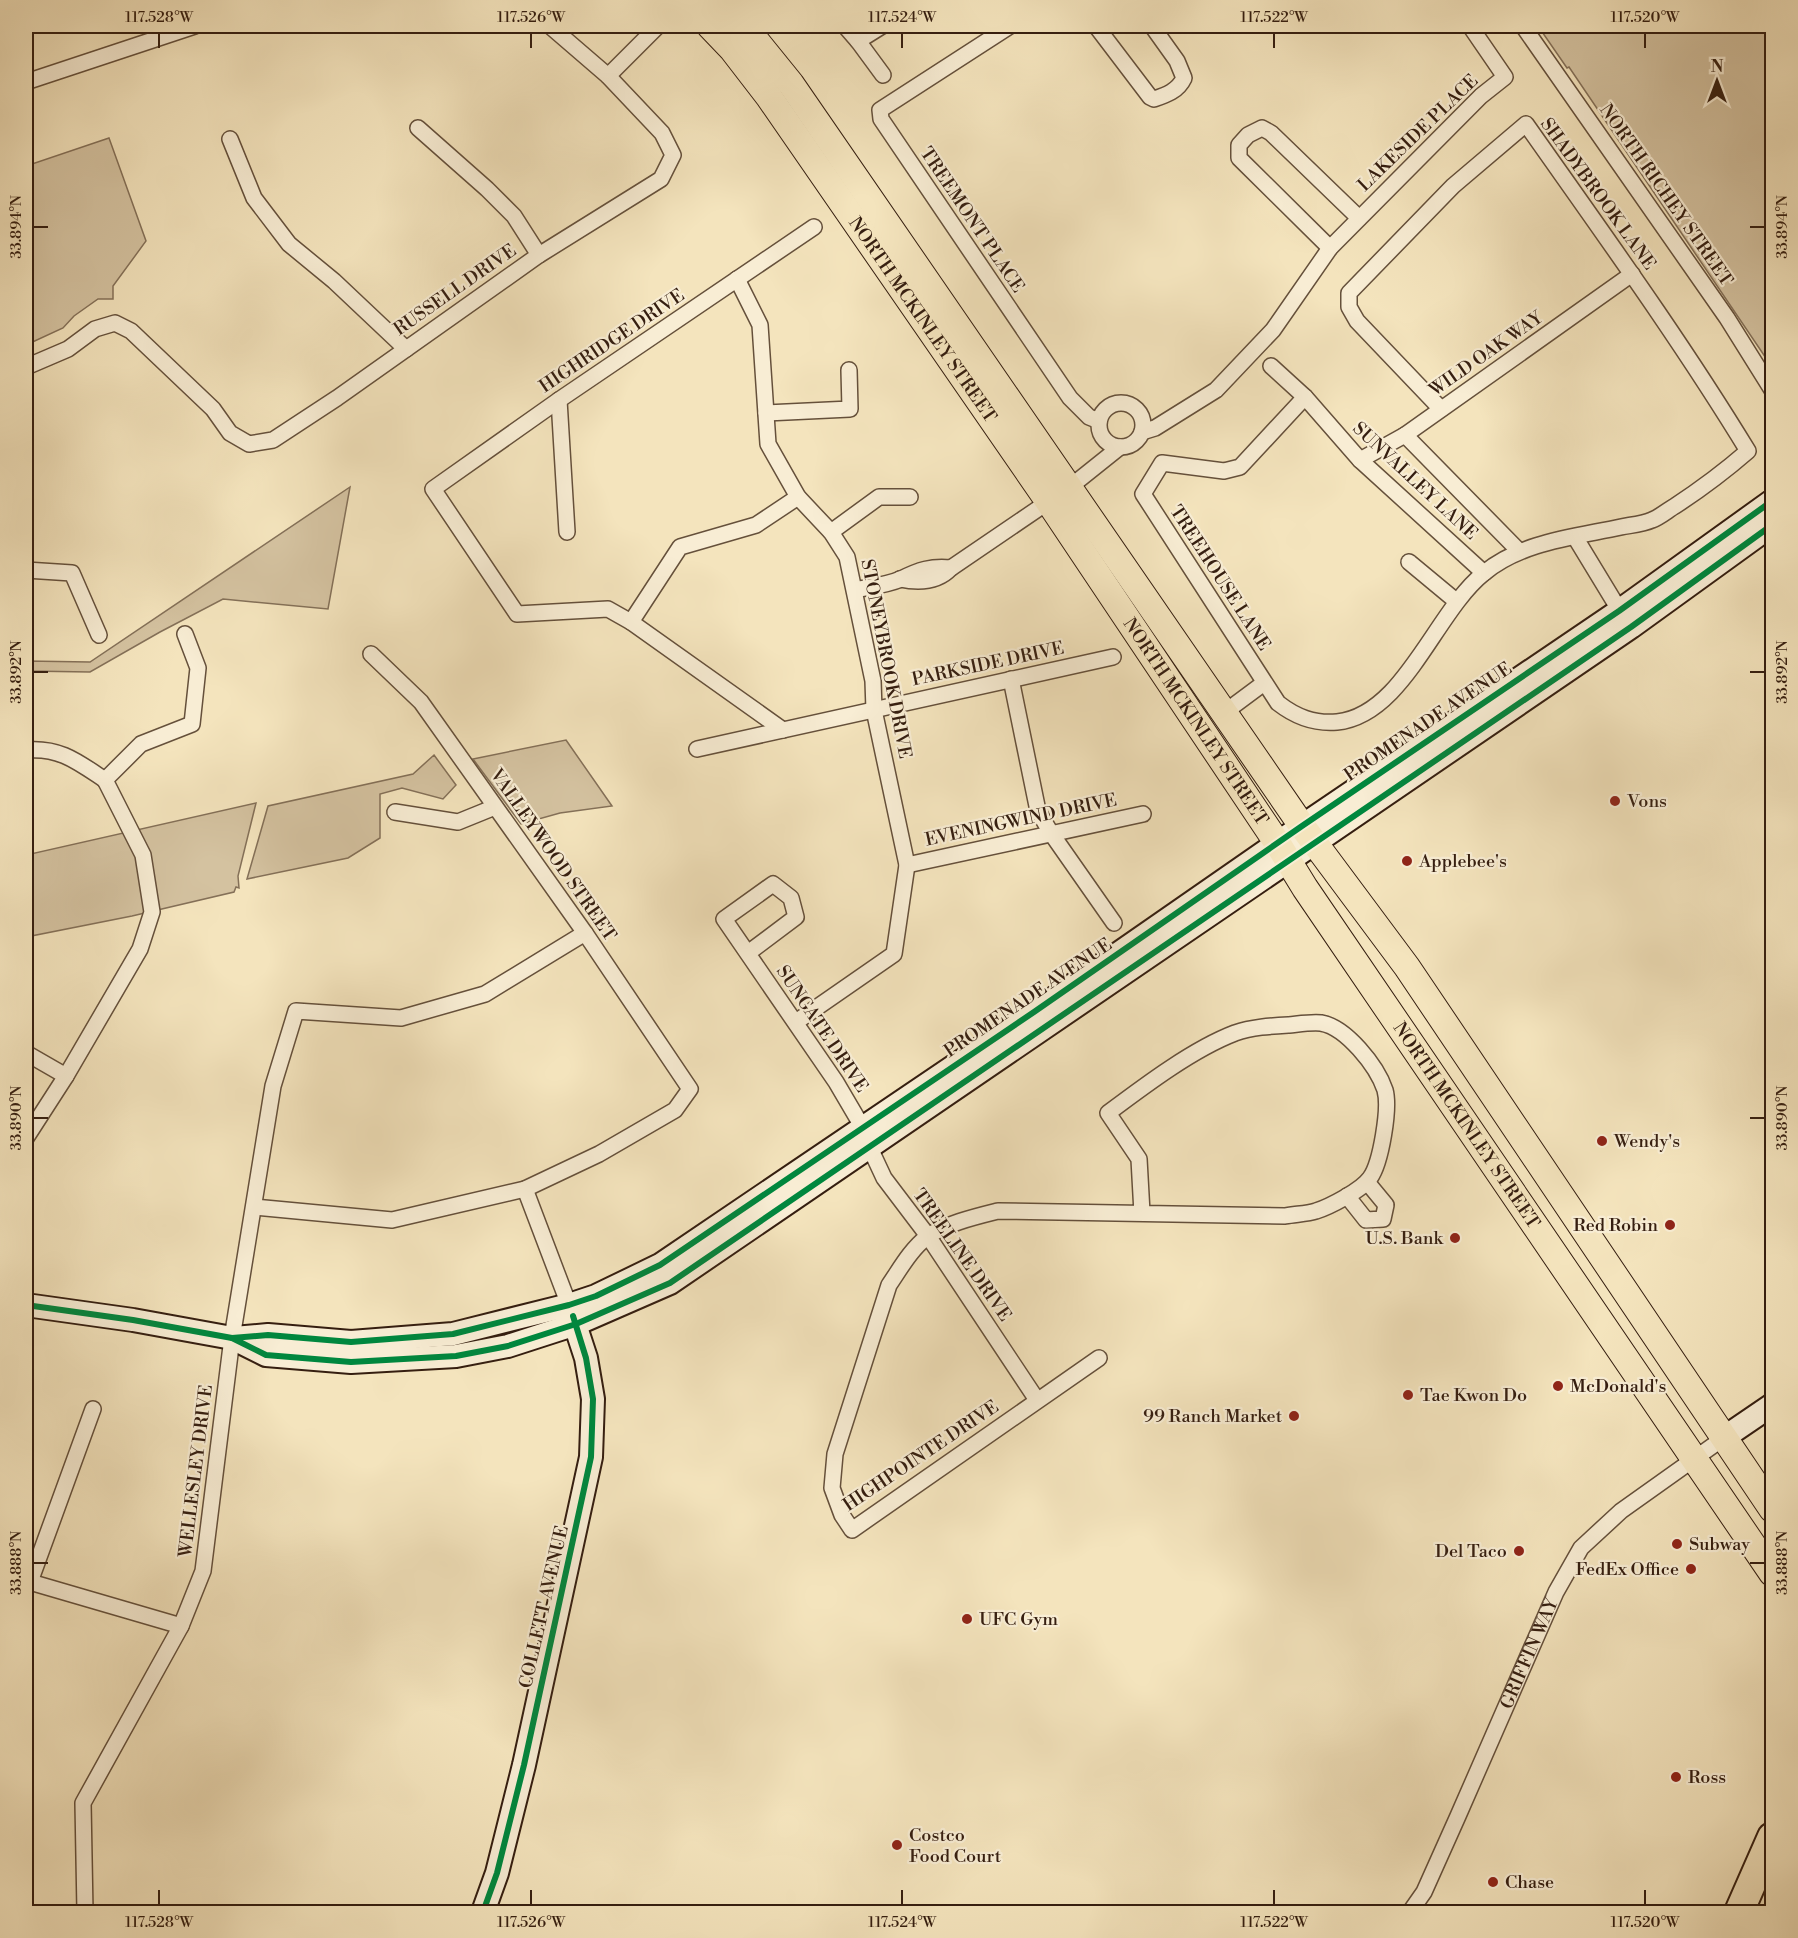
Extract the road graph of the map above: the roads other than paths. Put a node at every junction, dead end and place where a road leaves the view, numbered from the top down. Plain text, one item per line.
1 (195, 26) edge
2 (550, 26) edge
3 (658, 26) edge
4 (710, 26) edge
5 (744, 26) edge
6 (845, 26) edge
7 (882, 26) edge
8 (1010, 26) edge
9 (1096, 26) edge
10 (1152, 26) edge
11 (1470, 26) edge
12 (1522, 26) edge
13 (858, 41) junction
14 (883, 75) dead end
15 (608, 76) junction
16 (26, 82) edge
17 (418, 128) dead end
18 (230, 140) dead end
19 (1359, 218) junction
20 (814, 226) dead end
21 (1330, 248) junction
22 (539, 255) junction
23 (1632, 274) junction
24 (737, 279) junction
25 (406, 349) junction
26 (1271, 366) dead end
27 (26, 367) edge
28 (849, 370) dead end
29 (1773, 390) edge
30 (1305, 397) junction
31 (1716, 398) joint
32 (559, 400) junction
33 (1441, 409) junction
34 (766, 412) junction
35 (1099, 421) junction
36 (1142, 432) junction
37 (1405, 435) junction
38 (1120, 447) junction
39 (1360, 460) junction
40 (1070, 487) junction
41 (798, 496) junction
42 (910, 496) dead end
43 (1773, 501) edge
44 (1049, 502) junction
45 (1773, 525) edge
46 (567, 532) dead end
47 (831, 532) junction
48 (1575, 537) junction
49 (1519, 551) junction
50 (1409, 562) dead end
51 (26, 570) edge
52 (1484, 573) junction
53 (855, 590) junction
54 (1456, 601) junction
55 (1625, 619) junction
56 (630, 622) junction
57 (185, 634) dead end
58 (99, 635) dead end
59 (371, 654) dead end
60 (1113, 657) dead end
61 (1011, 680) junction
62 (1264, 682) junction
63 (874, 710) junction
64 (1225, 711) junction
65 (783, 730) junction
66 (697, 749) dead end
67 (26, 750) edge
68 (105, 780) junction
69 (495, 807) junction
70 (395, 812) dead end
71 (1143, 814) dead end
72 (1051, 833) junction
73 (1308, 834) junction
74 (1283, 853) junction
75 (907, 865) junction
76 (1114, 923) dead end
77 (585, 933) junction
78 (748, 953) junction
79 (796, 1022) junction
80 (26, 1053) edge
81 (66, 1076) junction
82 (26, 1138) edge
83 (867, 1138) junction
84 (1367, 1182) junction
85 (525, 1189) junction
86 (1347, 1196) junction
87 (254, 1207) junction
88 (1142, 1213) junction
89 (928, 1236) junction
90 (26, 1305) edge
91 (572, 1315) junction
92 (232, 1338) junction
93 (1099, 1358) dead end
94 (1037, 1400) junction
95 (1773, 1405) edge
96 (93, 1409) dead end
97 (1725, 1437) junction
98 (1693, 1459) junction
99 (1773, 1509) edge
100 (1773, 1573) edge
101 (181, 1626) junction
102 (1773, 1838) edge
103 (85, 1912) edge
104 (483, 1912) edge
105 (1410, 1912) edge
106 (1739, 1912) edge

1 - 16 street
2 - 15 street
3 - 15 street
4 - 44 main road, NORTH MCKINLEY STREET
5 - 40 main road, NORTH MCKINLEY STREET
6 - 13 street
7 - 13 street
8 - 35 street, TREEMONT PLACE
9 - 10 street
11 - 19 street, LAKESIDE PLACE
12 - 29 street, NORTH RICHEY STREET
13 - 14 street
15 - 22 street, RUSSELL DRIVE
17 - 22 street
18 - 25 street
19 - 21 street, LAKESIDE PLACE
19 - 21 street, LAKESIDE PLACE
20 - 24 street, HIGHRIDGE DRIVE
21 - 36 street, LAKESIDE PLACE
22 - 25 street, RUSSELL DRIVE
23 - 31 street, SHADYBROOK LANE
23 - 33 street, WILD OAK WAY
23 - 33 street, SHADYBROOK LANE
24 - 32 street, HIGHRIDGE DRIVE
24 - 34 street, STONEYBROOK DRIVE
25 - 27 street, RUSSELL DRIVE
26 - 30 street, SUNVALLEY LANE
28 - 34 street
30 - 39 street, SUNVALLEY LANE
30 - 62 street, TREEHOUSE LANE
31 - 48 street, TREEHOUSE LANE
32 - 46 street
32 - 56 street, HIGHRIDGE DRIVE
33 - 37 street, WILD OAK WAY
34 - 41 street, STONEYBROOK DRIVE
35 - 36 street
35 - 38 street
36 - 38 street, LAKESIDE PLACE
37 - 39 street, WILD OAK WAY
37 - 49 street
38 - 40 street, LAKESIDE PLACE
39 - 52 street, SUNVALLEY LANE
40 - 44 street, LAKESIDE PLACE
40 - 64 main road, NORTH MCKINLEY STREET
41 - 47 street, STONEYBROOK DRIVE
41 - 56 street
42 - 47 street
43 - 55 main road, PROMENADE AVENUE
44 - 53 street, LAKESIDE PLACE
44 - 74 main road, NORTH MCKINLEY STREET
45 - 55 main road, PROMENADE AVENUE
47 - 53 street, STONEYBROOK DRIVE
48 - 49 street, TREEHOUSE LANE
48 - 55 street
49 - 52 street, TREEHOUSE LANE
50 - 54 street
51 - 58 street
52 - 54 street, TREEHOUSE LANE
53 - 63 street, STONEYBROOK DRIVE
54 - 62 street, TREEHOUSE LANE
55 - 73 main road, PROMENADE AVENUE
56 - 65 street
57 - 68 street
59 - 69 street, VALLEYWOOD STREET
60 - 61 street, PARKSIDE DRIVE
61 - 63 street, PARKSIDE DRIVE
61 - 72 street
62 - 64 street
63 - 65 street, PARKSIDE DRIVE
63 - 75 street, STONEYBROOK DRIVE
64 - 73 main road, NORTH MCKINLEY STREET
65 - 66 street, PARKSIDE DRIVE
67 - 68 street
68 - 81 street
69 - 70 street
69 - 77 street, VALLEYWOOD STREET
71 - 72 street, EVENINGWIND DRIVE
72 - 75 street, EVENINGWIND DRIVE
72 - 76 street
73 - 74 main road, PROMENADE AVENUE
73 - 97 main road, NORTH MCKINLEY STREET
74 - 83 main road, PROMENADE AVENUE
74 - 98 main road, NORTH MCKINLEY STREET
75 - 79 street, STONEYBROOK DRIVE
77 - 85 street, VALLEYWOOD STREET
77 - 87 street, WELLESLEY DRIVE
78 - 78 street, SUNGATE DRIVE
78 - 79 street, SUNGATE DRIVE
79 - 83 street, SUNGATE DRIVE
80 - 81 street
81 - 82 street
83 - 89 street, TREELINE DRIVE
83 - 91 main road, PROMENADE AVENUE
84 - 86 street, HIGHPOINTE DRIVE
84 - 86 street
84 - 88 street
85 - 87 street
85 - 91 street, COLLETT AVENUE
86 - 88 street, HIGHPOINTE DRIVE
87 - 92 street, WELLESLEY DRIVE
88 - 89 street, HIGHPOINTE DRIVE
89 - 94 street, TREELINE DRIVE
89 - 94 street, HIGHPOINTE DRIVE
90 - 92 main road, PROMENADE AVENUE
91 - 92 main road, PROMENADE AVENUE
91 - 104 main road, COLLETT AVENUE
92 - 101 street, WELLESLEY DRIVE
93 - 94 street, HIGHPOINTE DRIVE
95 - 97 main road, GRIFFIN WAY
96 - 101 street
97 - 98 street, GRIFFIN WAY
97 - 99 main road, NORTH MCKINLEY STREET
98 - 100 main road, NORTH MCKINLEY STREET
98 - 105 street, GRIFFIN WAY
101 - 103 street, WELLESLEY DRIVE
102 - 106 highway

